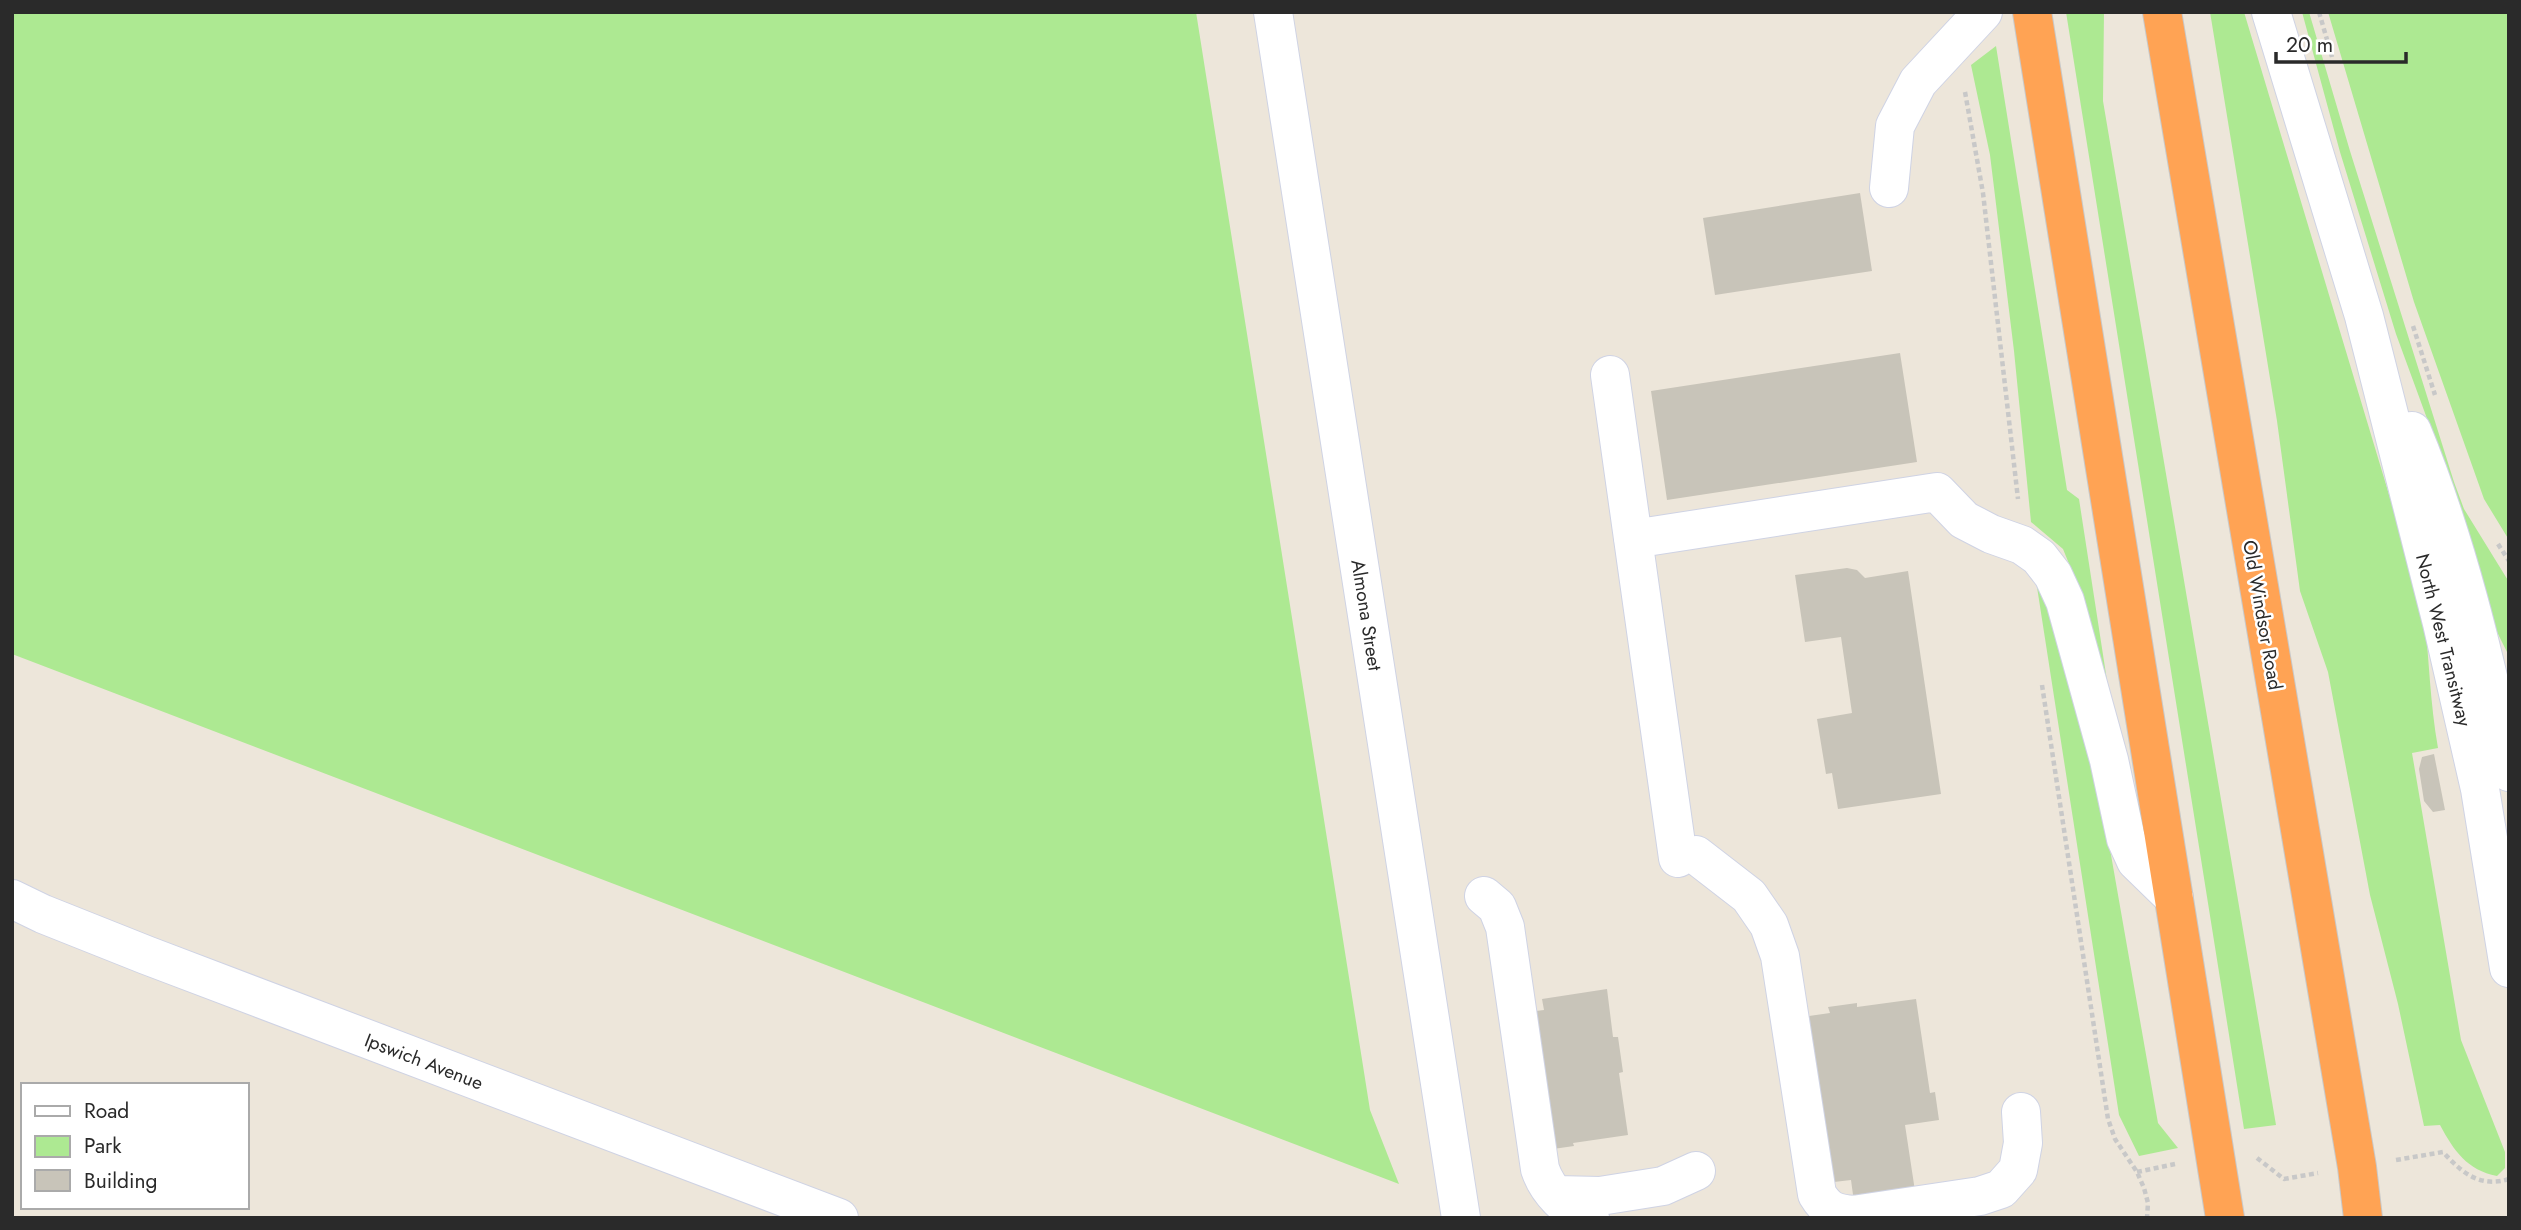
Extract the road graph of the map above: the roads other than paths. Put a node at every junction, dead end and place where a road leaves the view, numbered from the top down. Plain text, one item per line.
1 (1273, 12) edge
2 (1983, 12) edge
3 (2032, 12) edge
4 (2162, 12) edge
5 (2271, 12) edge
6 (1889, 188) dead end
7 (2364, 316) junction
8 (1610, 375) dead end
9 (1633, 539) junction
10 (2509, 772) edge
11 (1484, 896) dead end
12 (2174, 898) junction
13 (12, 899) edge
14 (2509, 968) edge
15 (2021, 1112) dead end
16 (1556, 1195) junction
17 (839, 1218) edge
18 (1461, 1218) edge
19 (1590, 1218) edge
20 (1634, 1218) edge
21 (2225, 1218) edge
22 (2363, 1218) edge

1 - 18 street, Almona Street
2 - 6 street
3 - 12 highway
4 - 22 highway, Old Windsor Road
5 - 7 street, North West Transitway
7 - 10 street, North West Transitway
7 - 14 street, North West Transitway
8 - 9 street
9 - 12 street
9 - 15 street
11 - 16 street
12 - 21 highway
13 - 17 street, Ipswich Avenue
16 - 19 street
16 - 20 street

